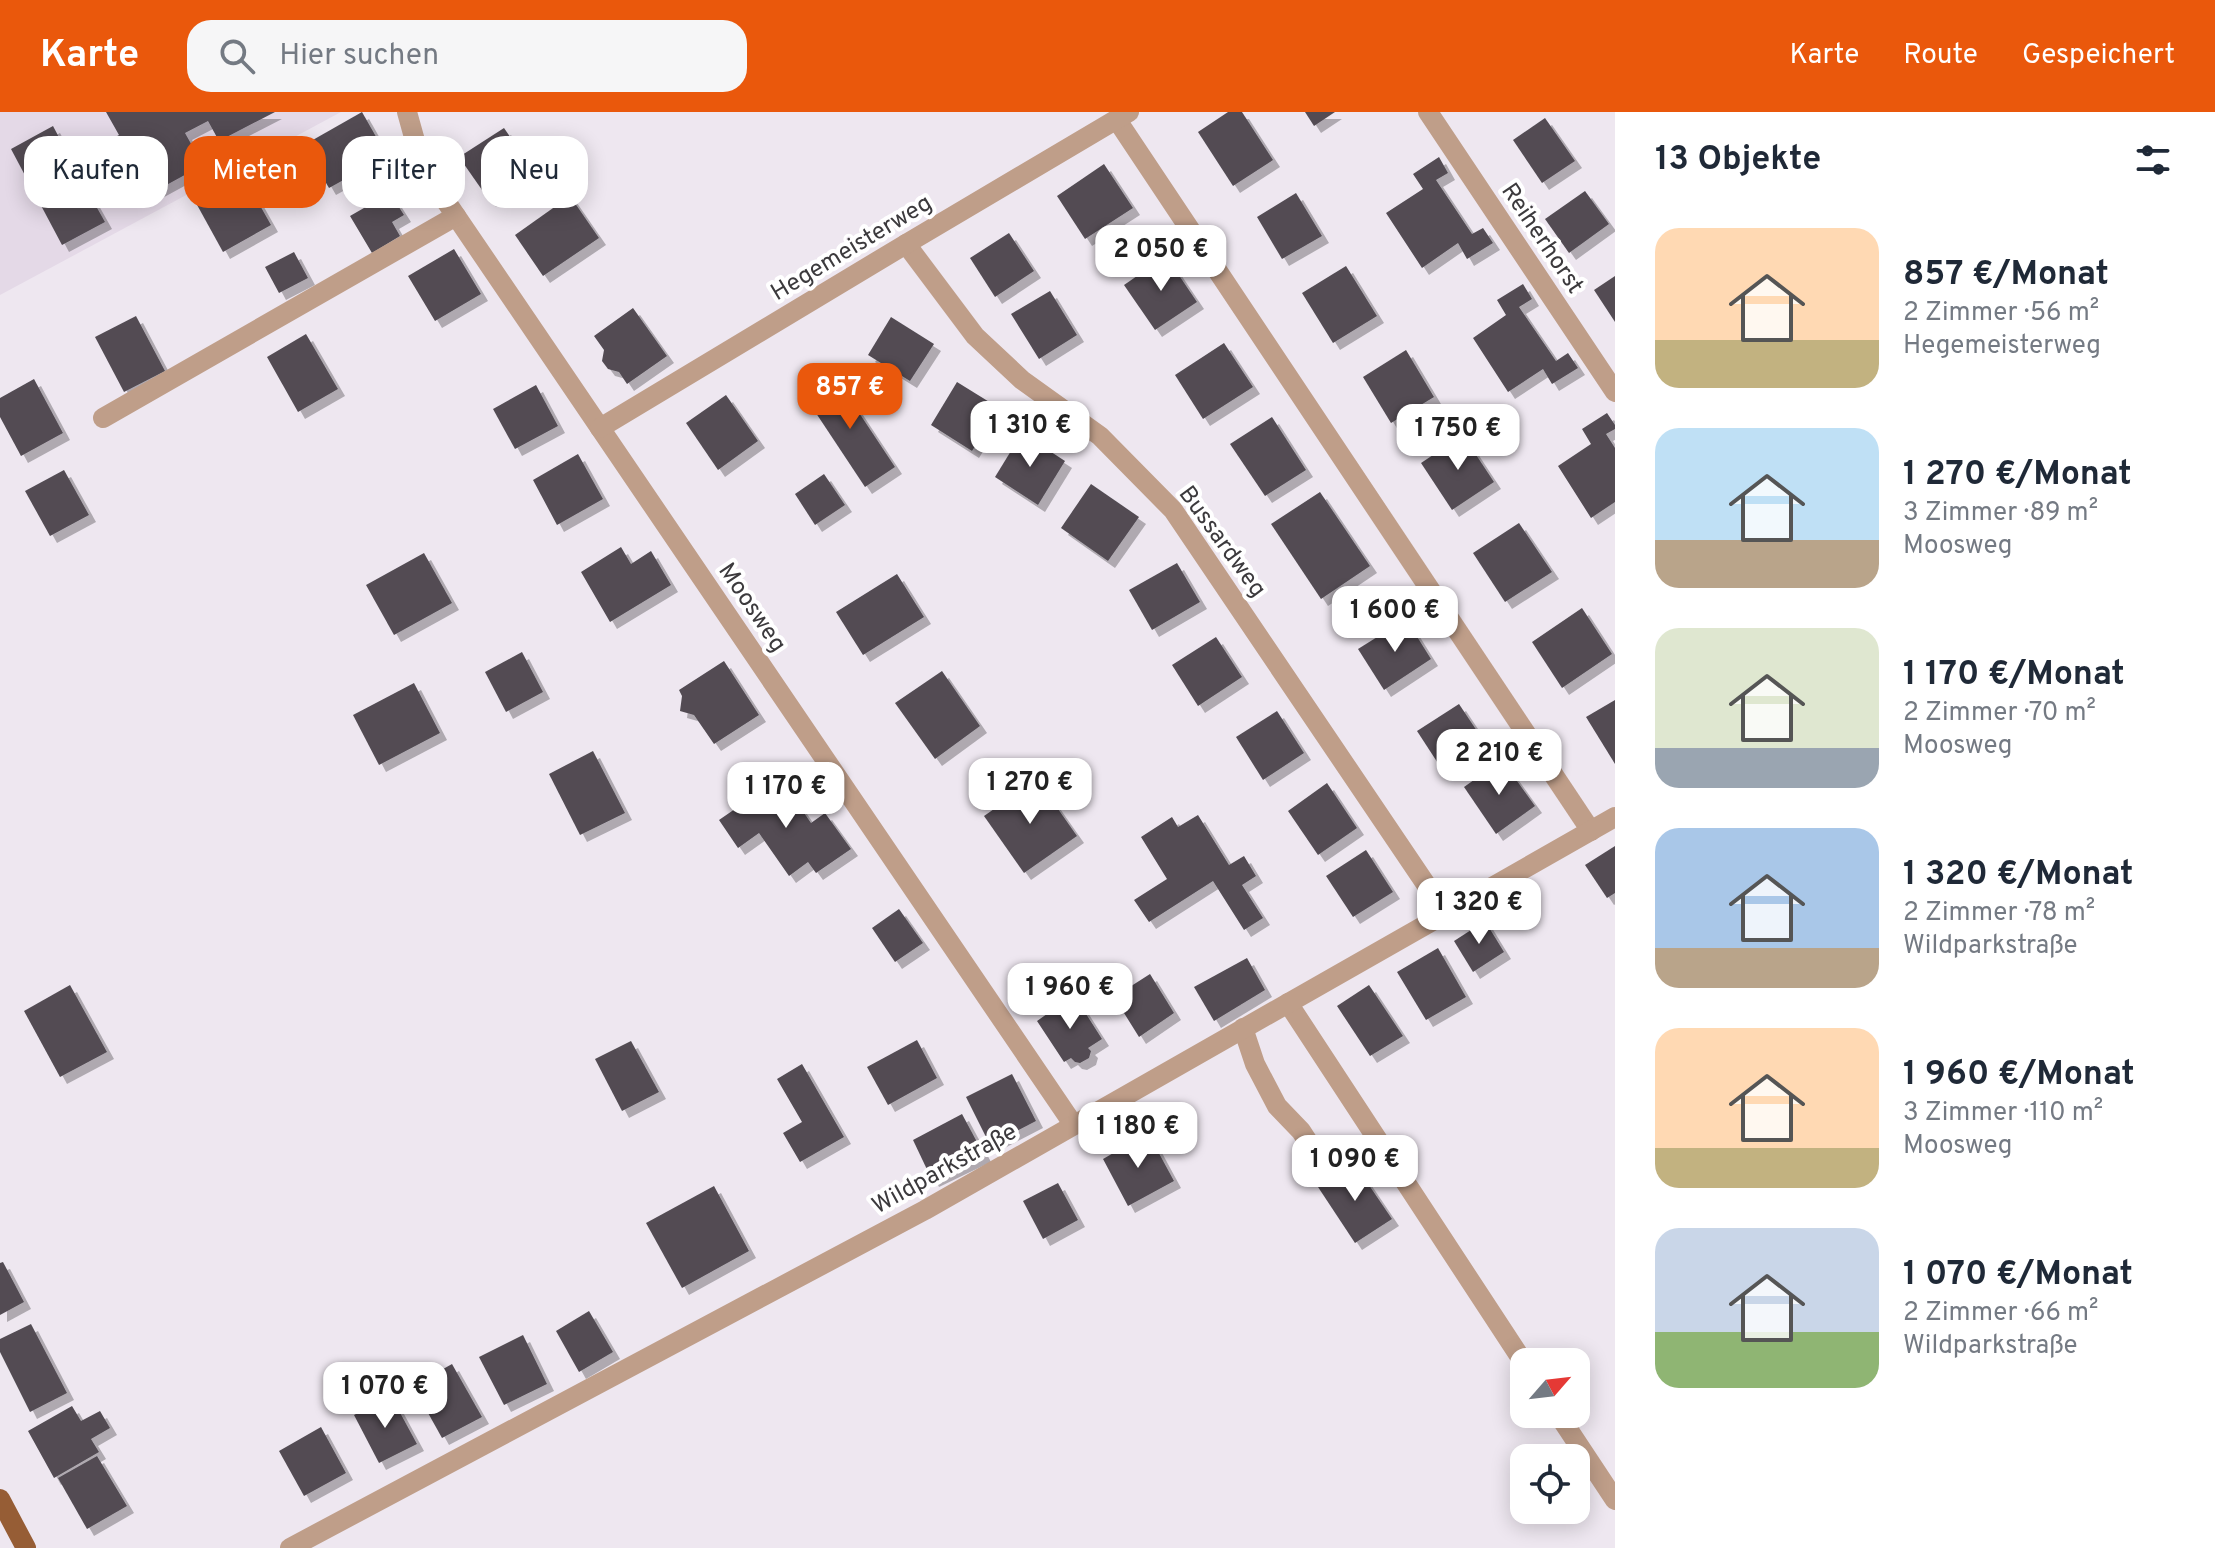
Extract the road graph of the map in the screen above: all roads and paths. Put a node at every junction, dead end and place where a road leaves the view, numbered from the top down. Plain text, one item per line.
1 (407, 112) edge
2 (1428, 112) edge
3 (1123, 116) edge
4 (456, 216) junction
5 (906, 244) junction
6 (1615, 392) edge
7 (103, 418) dead end
8 (600, 428) junction
9 (1615, 817) edge
10 (1591, 831) junction
11 (1446, 914) junction
12 (1288, 1003) junction
13 (1243, 1028) junction
14 (1073, 1124) junction
15 (1316, 1154) dead end
16 (1514, 1348) edge
17 (1567, 1428) edge
18 (0, 1499) edge
19 (1615, 1500) edge
20 (26, 1548) edge
21 (290, 1548) edge

1 - 4 street, Moosweg
2 - 6 street, Reiherhorst
3 - 5 street, Hegemeisterweg
3 - 10 street
4 - 7 street
4 - 8 street, Moosweg
5 - 8 street, Hegemeisterweg
5 - 11 street, Bussardweg
8 - 14 street, Moosweg
9 - 10 street, Wildparkstraße
10 - 11 street, Wildparkstraße
11 - 12 street, Wildparkstraße
12 - 13 street, Wildparkstraße
12 - 16 street
13 - 14 street, Wildparkstraße
13 - 15 street
14 - 21 street, Wildparkstraße
17 - 19 street
18 - 20 main road

